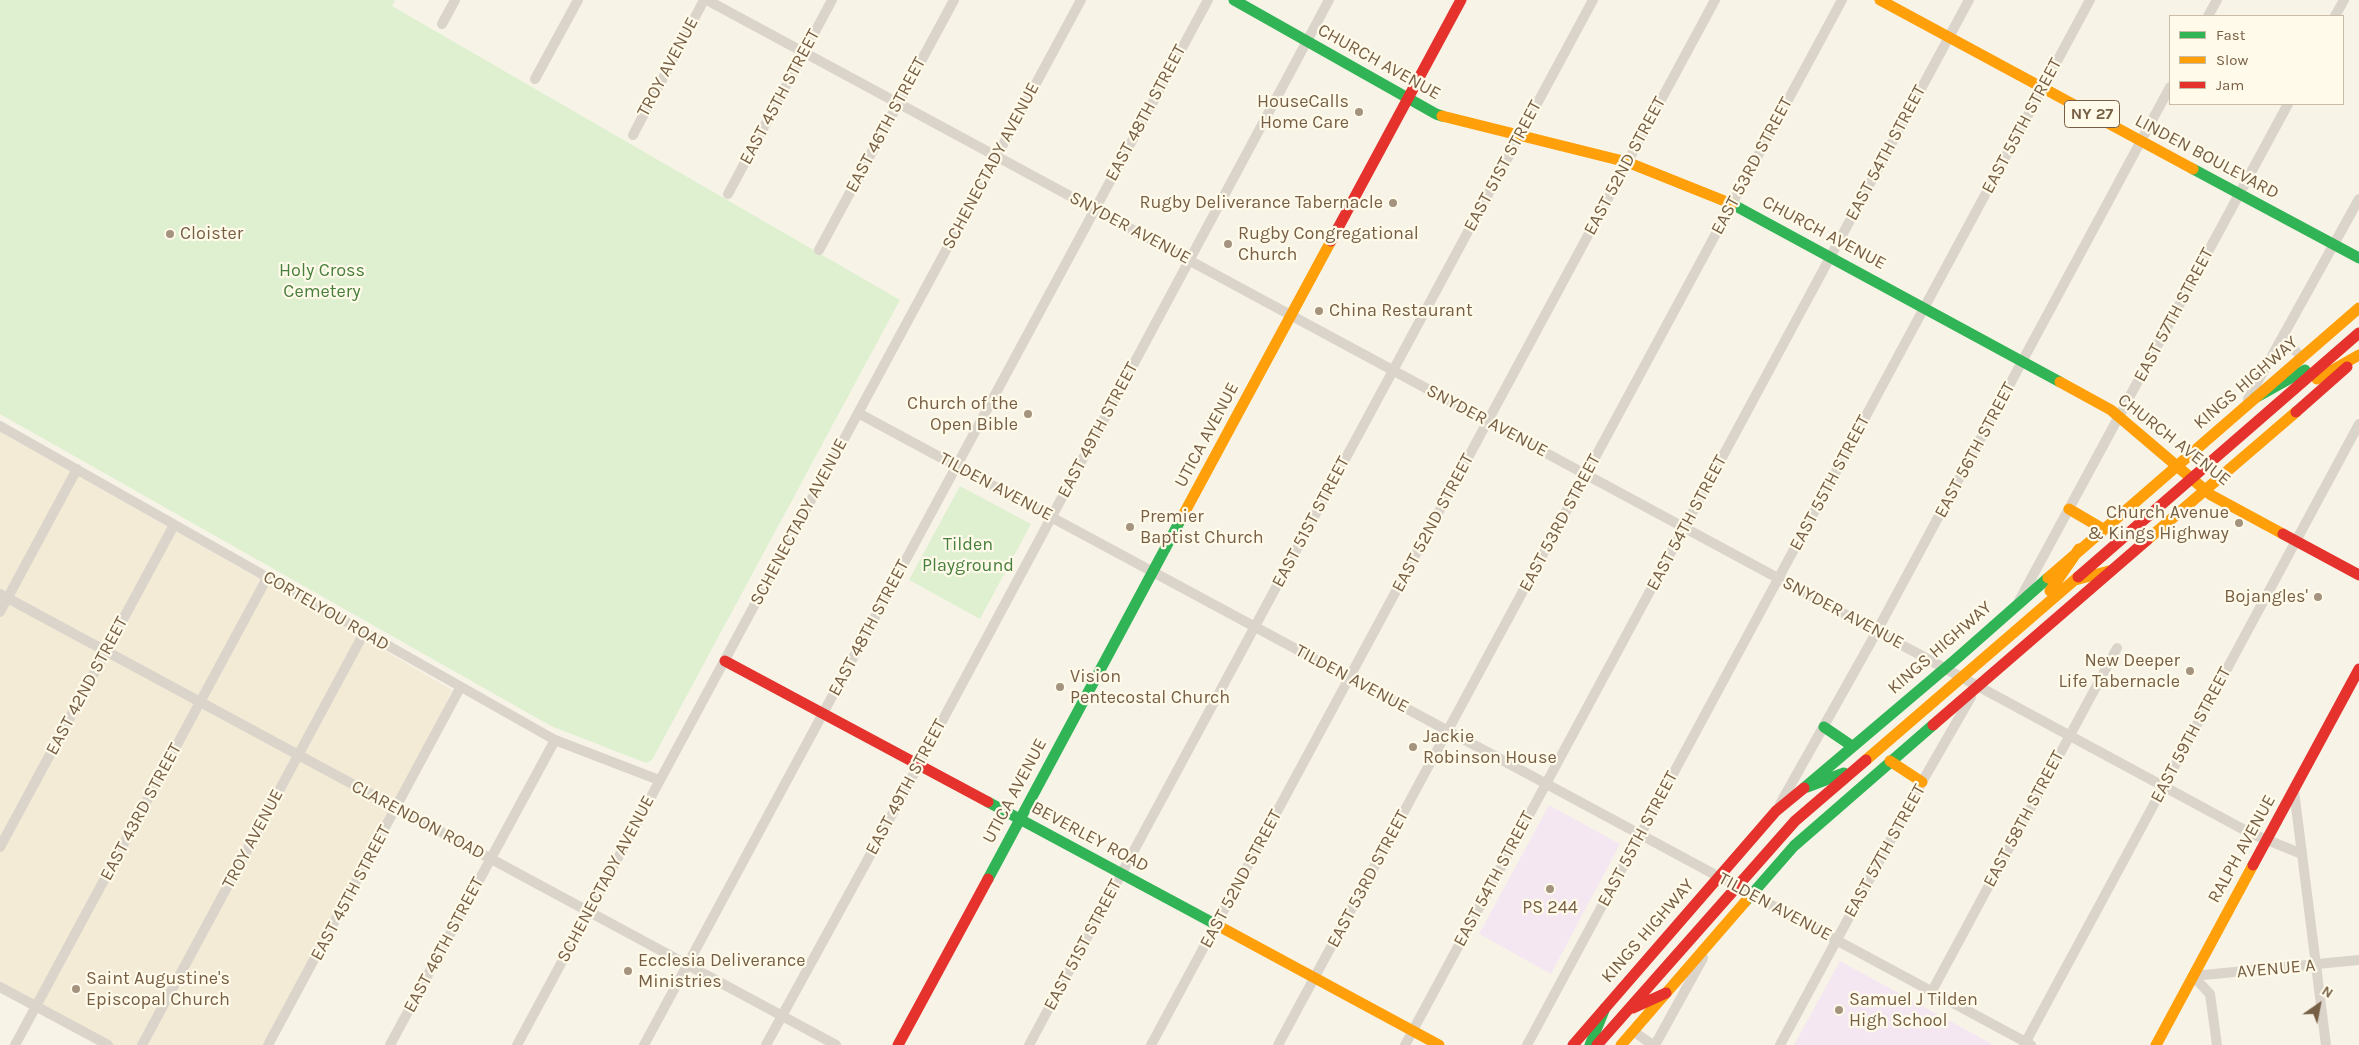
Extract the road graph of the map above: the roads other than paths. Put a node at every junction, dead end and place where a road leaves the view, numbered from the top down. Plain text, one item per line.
1 (455, 0) edge
2 (578, 0) edge
3 (706, 0) edge
4 (832, 0) edge
5 (954, 0) edge
6 (1081, 0) edge
7 (1208, 0) edge
8 (1234, 0) edge
9 (1329, 0) edge
10 (1461, 0) edge
11 (1593, 0) edge
12 (1715, 0) edge
13 (1842, 0) edge
14 (1880, 0) edge
15 (1969, 0) edge
16 (2090, 0) edge
17 (2217, 0) edge
18 (2344, 0) edge
19 (2209, 15) edge
20 (2336, 15) edge
21 (442, 24) dead end
22 (1949, 37) junction
23 (1307, 42) junction
24 (804, 53) junction
25 (536, 79) dead end
26 (2043, 88) junction
27 (2169, 89) edge
28 (1407, 99) junction
29 (898, 102) junction
30 (2287, 105) edge
31 (633, 135) dead end
32 (1520, 135) junction
33 (2141, 141) junction
34 (997, 156) junction
35 (1627, 162) junction
36 (728, 194) dead end
37 (2239, 194) junction
38 (2359, 198) edge
39 (1732, 204) junction
40 (1095, 209) junction
41 (2334, 245) junction
42 (819, 250) dead end
43 (1831, 256) junction
44 (2359, 258) edge
45 (1189, 260) junction
46 (1925, 307) junction
47 (2359, 308) edge
48 (1291, 315) junction
49 (2359, 333) edge
50 (2283, 337) junction
51 (2338, 352) junction
52 (2359, 356) edge
53 (2302, 358) junction
54 (2022, 361) junction
55 (1393, 370) junction
56 (2284, 397) junction
57 (2255, 398) junction
58 (2244, 408) junction
59 (858, 413) junction
60 (2120, 417) junction
61 (1488, 421) junction
62 (2359, 424) edge
63 (0, 426) edge
64 (957, 466) junction
65 (2176, 466) junction
66 (77, 469) junction
67 (1586, 474) junction
68 (2190, 478) junction
69 (2205, 490) junction
70 (2068, 509) junction
71 (1052, 517) junction
72 (174, 525) junction
73 (1684, 527) junction
74 (2103, 529) junction
75 (2296, 541) junction
76 (2079, 550) junction
77 (1154, 571) junction
78 (2109, 571) junction
79 (2359, 575) edge
80 (267, 578) junction
81 (1779, 578) junction
82 (2071, 581) junction
83 (4, 596) edge
84 (2017, 604) junction
85 (0, 612) edge
86 (2034, 613) junction
87 (1255, 627) junction
88 (1877, 631) junction
89 (364, 633) junction
90 (2117, 648) dead end
91 (106, 651) junction
92 (725, 661) junction
93 (1945, 668) junction
94 (2359, 669) edge
95 (1962, 677) junction
96 (1350, 678) junction
97 (1978, 686) junction
98 (460, 688) junction
99 (201, 702) junction
100 (823, 714) junction
101 (1824, 727) junction
102 (1448, 730) junction
103 (2069, 734) junction
104 (555, 740) junction
105 (1852, 746) junction
106 (298, 755) junction
107 (1890, 761) junction
108 (918, 765) junction
109 (1854, 770) junction
110 (659, 780) junction
111 (1922, 782) junction
112 (1546, 784) junction
113 (2164, 786) junction
114 (1807, 787) junction
115 (2294, 790) junction
116 (397, 808) junction
117 (1776, 811) junction
118 (1019, 820) junction
119 (1640, 835) junction
120 (2267, 840) junction
121 (0, 846) edge
122 (2302, 854) junction
123 (491, 859) junction
124 (1122, 874) junction
125 (1718, 876) junction
126 (1736, 886) junction
127 (1751, 894) junction
128 (589, 912) junction
129 (1216, 925) junction
130 (1714, 937) junction
131 (1837, 940) junction
132 (2359, 960) edge
133 (688, 965) junction
134 (2316, 966) junction
135 (2193, 976) junction
136 (1314, 978) junction
137 (0, 987) edge
138 (1932, 991) junction
139 (1666, 993) junction
140 (36, 1007) junction
141 (1605, 1008) junction
142 (1626, 1011) junction
143 (782, 1016) junction
144 (1413, 1030) junction
145 (1633, 1031) junction
146 (2027, 1044) edge
147 (15, 1045) edge
148 (108, 1045) edge
149 (142, 1045) edge
150 (268, 1045) edge
151 (390, 1045) edge
152 (517, 1045) edge
153 (644, 1045) edge
154 (766, 1045) edge
155 (836, 1045) edge
156 (898, 1045) edge
157 (1029, 1045) edge
158 (1151, 1045) edge
159 (1278, 1045) edge
160 (1405, 1045) edge
161 (1439, 1045) edge
162 (1527, 1045) edge
163 (1573, 1045) edge
164 (1590, 1045) edge
165 (1597, 1045) edge
166 (1621, 1045) edge
167 (1654, 1045) edge
168 (1780, 1045) edge
169 (2156, 1045) edge
170 (2217, 1045) edge
171 (2326, 1045) edge

1 - 21 street
2 - 25 street
3 - 24 street, SNYDER AVENUE
3 - 31 street, TROY AVENUE
4 - 24 street, EAST 45TH STREET
5 - 29 street, EAST 46TH STREET
6 - 34 street, SCHENECTADY AVENUE
7 - 40 street, EAST 48TH STREET
8 - 23 main road, CHURCH AVENUE
9 - 23 street, EAST 49TH STREET
10 - 28 main road, UTICA AVENUE
11 - 32 street, EAST 51ST STREET
12 - 35 street, EAST 52ND STREET
13 - 39 street, EAST 53RD STREET
14 - 22 main road, LINDEN BOULEVARD / NY 27
15 - 22 street, EAST 54TH STREET
16 - 26 street, EAST 55TH STREET
17 - 19 street
18 - 20 street
22 - 26 main road, LINDEN BOULEVARD / NY 27
22 - 43 street, EAST 54TH STREET
23 - 28 main road, CHURCH AVENUE
23 - 45 street, EAST 49TH STREET
24 - 29 street, SNYDER AVENUE
24 - 36 street, EAST 45TH STREET
26 - 33 main road, LINDEN BOULEVARD / NY 27
26 - 46 street, EAST 55TH STREET
27 - 33 street, EAST 56TH STREET
28 - 32 main road, CHURCH AVENUE
28 - 48 main road, UTICA AVENUE
29 - 34 street, SNYDER AVENUE
29 - 42 street, EAST 46TH STREET
30 - 37 street, EAST 57TH STREET
32 - 35 main road, CHURCH AVENUE
32 - 55 street, EAST 51ST STREET
33 - 37 main road, LINDEN BOULEVARD / NY 27
33 - 54 street, EAST 56TH STREET
34 - 40 street, SNYDER AVENUE
34 - 59 street, SCHENECTADY AVENUE
35 - 39 main road, CHURCH AVENUE
35 - 61 street, EAST 52ND STREET
37 - 41 main road, LINDEN BOULEVARD / NY 27
37 - 60 street, EAST 57TH STREET
38 - 41 street
39 - 43 main road, CHURCH AVENUE
39 - 67 street, EAST 53RD STREET
40 - 45 street, SNYDER AVENUE
40 - 64 street, EAST 48TH STREET
41 - 44 main road, LINDEN BOULEVARD / NY 27
41 - 50 street
43 - 46 main road, CHURCH AVENUE
43 - 73 street, EAST 54TH STREET
45 - 48 street, SNYDER AVENUE
45 - 71 street, EAST 49TH STREET
46 - 54 main road, CHURCH AVENUE
46 - 81 street, EAST 55TH STREET
47 - 53 main road, KINGS HIGHWAY
48 - 55 street, SNYDER AVENUE
48 - 77 main road, UTICA AVENUE
49 - 51 main road, KINGS HIGHWAY
50 - 53 street
50 - 58 street
51 - 56 main road, KINGS HIGHWAY
51 - 57 main road
52 - 56 main road
52 - 69 main road
53 - 57 main road, KINGS HIGHWAY
54 - 60 main road, CHURCH AVENUE
54 - 88 street, EAST 56TH STREET
55 - 61 street, SNYDER AVENUE
55 - 87 street, EAST 51ST STREET
56 - 68 main road, KINGS HIGHWAY
57 - 58 main road, KINGS HIGHWAY
58 - 65 main road, KINGS HIGHWAY
59 - 64 street, TILDEN AVENUE
59 - 92 street, SCHENECTADY AVENUE
60 - 65 main road, CHURCH AVENUE
60 - 70 street, EAST 57TH STREET
61 - 67 street, SNYDER AVENUE
61 - 96 street, EAST 52ND STREET
62 - 75 street, EAST 59TH STREET
63 - 66 street, CORTELYOU ROAD
64 - 71 street, TILDEN AVENUE
64 - 100 street, EAST 48TH STREET
65 - 68 main road, CHURCH AVENUE
65 - 74 main road, KINGS HIGHWAY
66 - 72 street, CORTELYOU ROAD
66 - 83 street
67 - 73 street, SNYDER AVENUE
67 - 102 street, EAST 53RD STREET
68 - 69 main road, CHURCH AVENUE
68 - 82 main road, KINGS HIGHWAY
69 - 75 main road, CHURCH AVENUE
69 - 78 main road
70 - 74 main road
70 - 84 street, EAST 57TH STREET
71 - 77 street, TILDEN AVENUE
71 - 108 street, EAST 49TH STREET
72 - 80 street, CORTELYOU ROAD
72 - 91 street, EAST 42ND STREET
73 - 81 street, SNYDER AVENUE
73 - 112 street, EAST 54TH STREET
74 - 76 main road, KINGS HIGHWAY
75 - 79 main road, CHURCH AVENUE
75 - 113 street, EAST 59TH STREET
76 - 84 main road, KINGS HIGHWAY
76 - 86 main road
77 - 87 street, TILDEN AVENUE
77 - 118 main road, UTICA AVENUE
78 - 82 main road
78 - 97 main road
80 - 89 street, CORTELYOU ROAD
80 - 99 street, EAST 43RD STREET
81 - 88 street, SNYDER AVENUE
81 - 119 street, EAST 55TH STREET
82 - 86 main road, KINGS HIGHWAY
83 - 85 street
83 - 91 street, CLARENDON ROAD
84 - 93 main road, KINGS HIGHWAY
86 - 95 main road, KINGS HIGHWAY
87 - 96 street, TILDEN AVENUE
87 - 124 street, EAST 51ST STREET
88 - 93 street, SNYDER AVENUE
88 - 101 street, EAST 56TH STREET
89 - 98 street, CORTELYOU ROAD
89 - 106 street, TROY AVENUE
90 - 103 street, EAST 58TH STREET
91 - 99 street, CLARENDON ROAD
91 - 121 street, EAST 42ND STREET
92 - 100 main road, BEVERLEY ROAD
92 - 110 street, SCHENECTADY AVENUE
93 - 95 street, SNYDER AVENUE
93 - 105 main road, KINGS HIGHWAY
94 - 115 main road, RALPH AVENUE
95 - 97 street, SNYDER AVENUE
95 - 109 main road, KINGS HIGHWAY
96 - 102 street, TILDEN AVENUE
96 - 129 street, EAST 52ND STREET
97 - 103 street, SNYDER AVENUE
97 - 107 main road
97 - 111 street, EAST 57TH STREET
98 - 104 street, CORTELYOU ROAD
98 - 116 street, EAST 45TH STREET
99 - 106 street, CLARENDON ROAD
99 - 140 street, EAST 43RD STREET
100 - 108 main road, BEVERLEY ROAD
100 - 133 street, EAST 48TH STREET
101 - 105 main road
101 - 117 street, EAST 56TH STREET
102 - 112 street, TILDEN AVENUE
102 - 136 street, EAST 53RD STREET
103 - 113 street, SNYDER AVENUE
103 - 138 street, EAST 58TH STREET
104 - 110 street, CORTELYOU ROAD
104 - 123 street, EAST 46TH STREET
105 - 114 main road, KINGS HIGHWAY
106 - 116 street, CLARENDON ROAD
106 - 149 street, TROY AVENUE
107 - 111 main road
107 - 127 main road
108 - 118 main road, BEVERLEY ROAD
108 - 143 street, EAST 49TH STREET
109 - 114 main road
109 - 126 main road, KINGS HIGHWAY
110 - 128 street, SCHENECTADY AVENUE
111 - 131 street, EAST 57TH STREET
112 - 119 street, TILDEN AVENUE
112 - 144 street, EAST 54TH STREET
113 - 120 street, SNYDER AVENUE
113 - 146 street, EAST 59TH STREET
114 - 117 main road, KINGS HIGHWAY
115 - 120 main road, RALPH AVENUE
115 - 122 street
116 - 123 street, CLARENDON ROAD
116 - 150 street, EAST 45TH STREET
117 - 125 main road, KINGS HIGHWAY
118 - 124 main road, BEVERLEY ROAD
118 - 156 main road, UTICA AVENUE
119 - 125 street, TILDEN AVENUE
119 - 162 street, EAST 55TH STREET
120 - 122 street, SNYDER AVENUE
120 - 135 main road, RALPH AVENUE
122 - 134 street
123 - 128 street, CLARENDON ROAD
123 - 151 street, EAST 46TH STREET
124 - 129 main road, BEVERLEY ROAD
124 - 157 street, EAST 51ST STREET
125 - 126 street, TILDEN AVENUE
125 - 141 main road, KINGS HIGHWAY
126 - 127 street, TILDEN AVENUE
126 - 142 main road, KINGS HIGHWAY
127 - 130 main road
127 - 131 street, TILDEN AVENUE
128 - 133 street, CLARENDON ROAD
128 - 152 street, SCHENECTADY AVENUE
129 - 136 main road, BEVERLEY ROAD
129 - 158 street, EAST 52ND STREET
130 - 139 main road
130 - 167 street
131 - 138 street, TILDEN AVENUE
131 - 168 street, EAST 57TH STREET
132 - 134 street, AVENUE A
133 - 143 street, CLARENDON ROAD
133 - 153 street, EAST 48TH STREET
134 - 135 street, AVENUE A
134 - 171 street
135 - 169 main road, RALPH AVENUE
135 - 170 street
136 - 144 main road, BEVERLEY ROAD
136 - 159 street, EAST 53RD STREET
137 - 140 street
138 - 146 street, TILDEN AVENUE
139 - 142 main road
139 - 145 main road
140 - 147 street, EAST 43RD STREET
140 - 148 street
141 - 163 main road, KINGS HIGHWAY
141 - 164 main road
142 - 165 main road, KINGS HIGHWAY
143 - 154 street, EAST 49TH STREET
143 - 155 street, CLARENDON ROAD
144 - 160 street, EAST 54TH STREET
144 - 161 main road, BEVERLEY ROAD
145 - 166 main road
145 - 167 street

